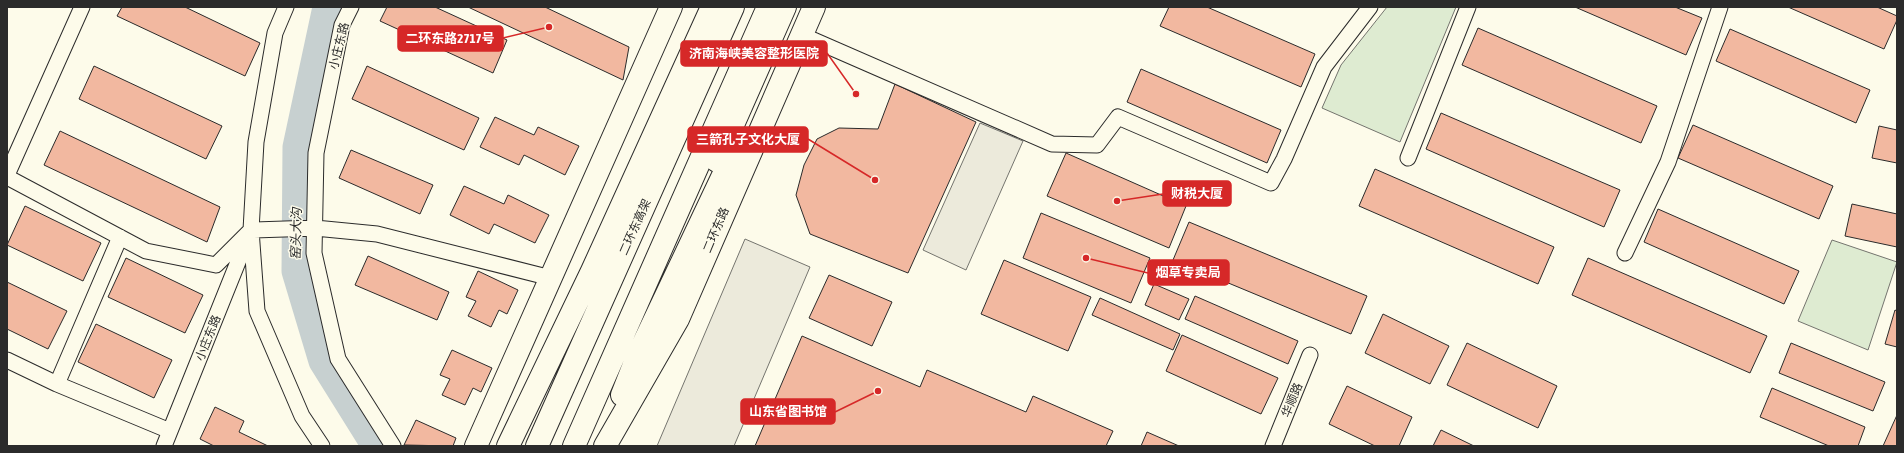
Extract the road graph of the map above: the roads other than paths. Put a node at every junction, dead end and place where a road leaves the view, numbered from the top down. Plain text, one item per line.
1 (82, 7) edge
2 (286, 7) edge
3 (351, 7) edge
4 (671, 7) edge
5 (697, 7) edge
6 (712, 7) edge
7 (733, 7) edge
8 (768, 7) edge
9 (785, 7) edge
10 (800, 7) edge
11 (814, 7) edge
12 (1370, 7) edge
13 (1468, 7) edge
14 (1720, 7) edge
15 (802, 35) junction
16 (1408, 158) dead end
17 (7, 176) edge
18 (315, 228) junction
19 (251, 230) junction
20 (120, 237) junction
21 (1626, 253) dead end
22 (551, 278) junction
23 (1310, 355) dead end
24 (7, 360) edge
25 (57, 384) junction
26 (523, 413) junction
27 (170, 431) junction
28 (164, 446) edge
29 (322, 446) edge
30 (393, 446) edge
31 (476, 446) edge
32 (508, 446) edge
33 (537, 446) edge
34 (574, 446) edge
35 (600, 446) edge
36 (605, 446) edge
37 (1273, 446) edge

1 - 17 street
2 - 19 street
3 - 18 street, 小庄东路
4 - 22 highway
5 - 26 highway
6 - 26 highway
7 - 33 highway, 二环东高架
8 - 34 highway
9 - 35 highway
10 - 35 highway
11 - 15 highway, 二环东路
12 - 15 street
13 - 16 street
14 - 21 street
15 - 36 highway, 二环东路
17 - 20 street
18 - 19 street
18 - 22 street
18 - 30 street, 小庄东路
19 - 20 street
19 - 27 street, 小庄东路
19 - 29 street
20 - 25 street
22 - 31 highway
23 - 37 street, 华顺路
24 - 25 street
25 - 27 street
26 - 32 highway
27 - 28 street, 小庄东路

